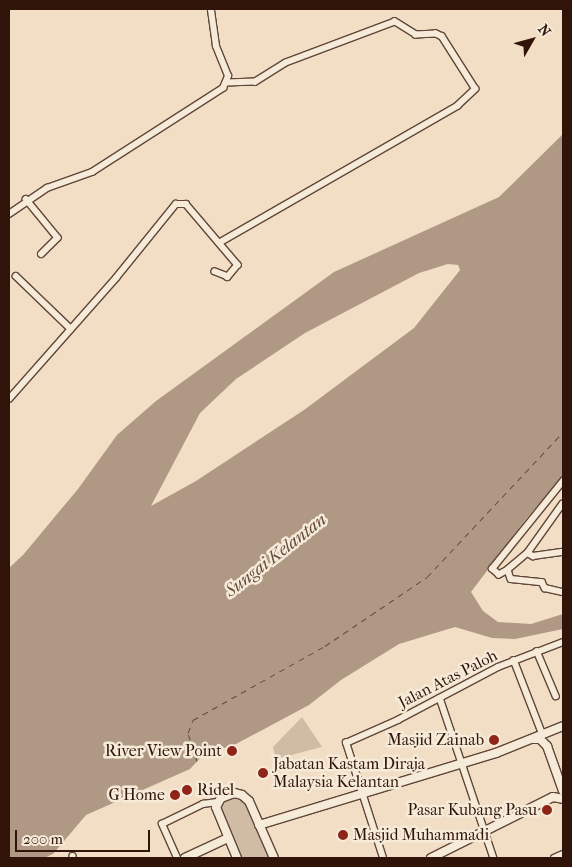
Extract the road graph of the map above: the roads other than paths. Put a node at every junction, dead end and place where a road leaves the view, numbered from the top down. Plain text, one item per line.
1 (211, 9) edge
2 (227, 83) junction
3 (26, 199) junction
4 (9, 214) edge
5 (219, 244) junction
6 (42, 254) dead end
7 (215, 272) dead end
8 (16, 276) dead end
9 (71, 329) junction
10 (9, 399) edge
11 (563, 481) edge
12 (563, 505) edge
13 (563, 552) edge
14 (528, 553) junction
15 (508, 570) junction
16 (563, 592) edge
17 (563, 642) edge
18 (537, 651) junction
19 (514, 660) junction
20 (556, 696) dead end
21 (440, 698) junction
22 (561, 727) edge
23 (543, 735) junction
24 (533, 739) junction
25 (547, 746) junction
26 (461, 764) junction
27 (560, 780) junction
28 (563, 790) edge
29 (364, 793) junction
30 (553, 798) junction
31 (563, 799) edge
32 (214, 803) junction
33 (259, 825) junction
34 (484, 832) junction
35 (228, 838) junction
36 (563, 854) edge
37 (445, 855) edge
38 (177, 858) edge
39 (186, 858) edge
40 (237, 858) edge
41 (274, 858) edge
42 (383, 858) edge
43 (431, 858) edge
44 (494, 858) edge
45 (554, 858) edge

1 - 2 street
2 - 3 street
2 - 5 street
3 - 4 street
3 - 6 street
5 - 7 street
5 - 9 street
8 - 9 street
9 - 10 street
11 - 15 street
12 - 14 street
13 - 14 street
14 - 15 street
15 - 16 street
17 - 18 street, Jalan Atas Paloh
18 - 19 street, Jalan Atas Paloh
18 - 20 street
19 - 21 street, Jalan Atas Paloh
19 - 23 street
21 - 26 street
21 - 29 street, Jalan Atas Paloh
22 - 23 main road
22 - 25 main road
23 - 24 main road
24 - 25 main road
24 - 26 main road
25 - 27 main road
26 - 29 main road
26 - 34 street
27 - 28 main road
27 - 30 main road
29 - 33 main road
29 - 42 street
30 - 31 main road
30 - 34 main road
32 - 33 main road
32 - 35 main road
32 - 38 street
33 - 41 main road
34 - 37 main road
34 - 44 street
35 - 39 main road
35 - 40 main road
36 - 45 street
37 - 43 main road

